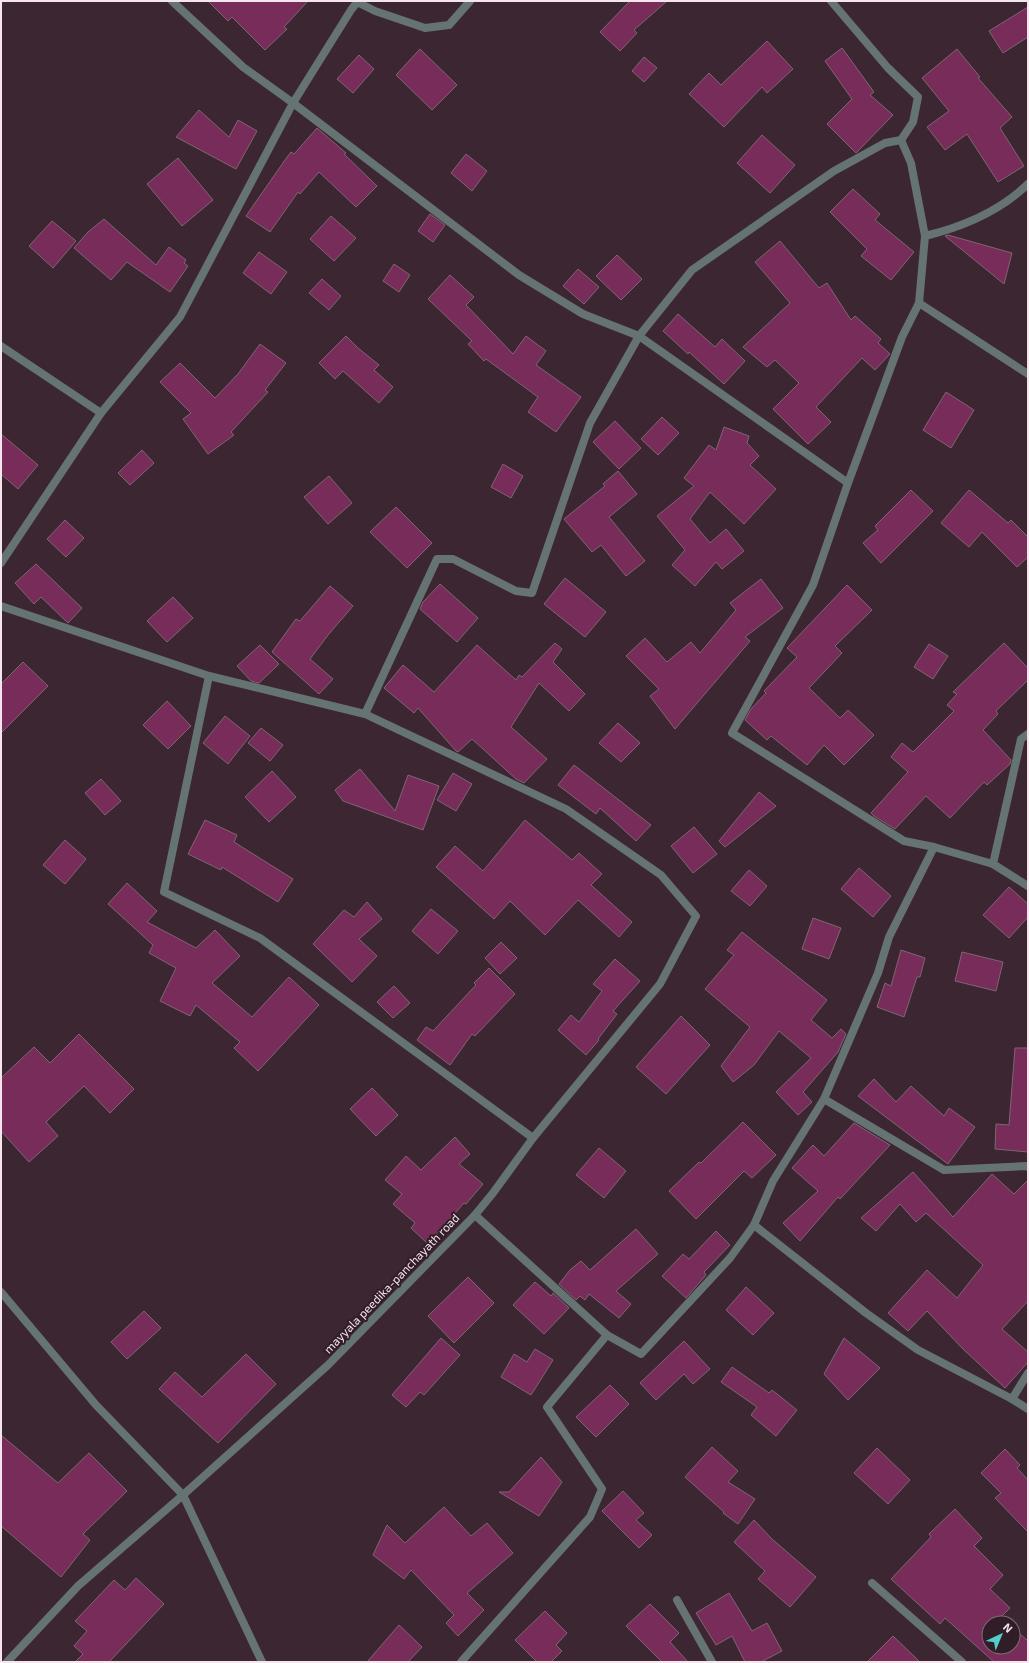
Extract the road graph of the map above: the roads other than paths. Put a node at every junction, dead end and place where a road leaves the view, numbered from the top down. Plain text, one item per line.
1 (172, 1) edge
2 (358, 1) edge
3 (470, 1) edge
4 (832, 1) edge
5 (293, 102) junction
6 (901, 140) junction
7 (1028, 184) edge
8 (925, 236) junction
9 (918, 302) junction
10 (639, 336) junction
11 (1, 346) edge
12 (1028, 374) edge
13 (101, 413) junction
14 (848, 483) junction
15 (1, 563) edge
16 (1, 606) edge
17 (209, 676) junction
18 (365, 714) junction
19 (1028, 734) edge
20 (934, 847) junction
21 (993, 864) junction
22 (1028, 886) edge
23 (824, 1099) junction
24 (533, 1138) junction
25 (1028, 1167) edge
26 (475, 1215) junction
27 (754, 1225) junction
28 (1, 1292) edge
29 (607, 1335) junction
30 (1028, 1372) edge
31 (1012, 1399) junction
32 (1028, 1409) edge
33 (183, 1495) junction
34 (872, 1583) dead end
35 (677, 1600) dead end
36 (6, 1662) edge
37 (262, 1662) edge
38 (461, 1662) edge
39 (712, 1662) edge
40 (962, 1662) edge

1 - 5 street
2 - 3 street
2 - 5 street
4 - 6 street
5 - 10 street
5 - 13 street
6 - 8 street
6 - 10 street
7 - 8 street
8 - 9 street
9 - 12 street
9 - 14 street
10 - 14 street
10 - 18 street
11 - 13 street
13 - 15 street
14 - 20 street
16 - 17 street
17 - 18 street
17 - 24 street
18 - 24 street
19 - 21 street
20 - 21 street
20 - 23 street, mayyala peedika-panchayath road
21 - 22 street
23 - 25 street
23 - 27 street, mayyala peedika-panchayath road
24 - 26 street
26 - 29 street, mayyala peedika-panchayath road
26 - 33 street, mayyala peedika-panchayath road
27 - 29 street, mayyala peedika-panchayath road
27 - 31 street
28 - 33 street
29 - 38 street
30 - 31 street
31 - 32 street
33 - 36 street, mayyala peedika-panchayath road
33 - 37 street
34 - 40 street
35 - 39 street

